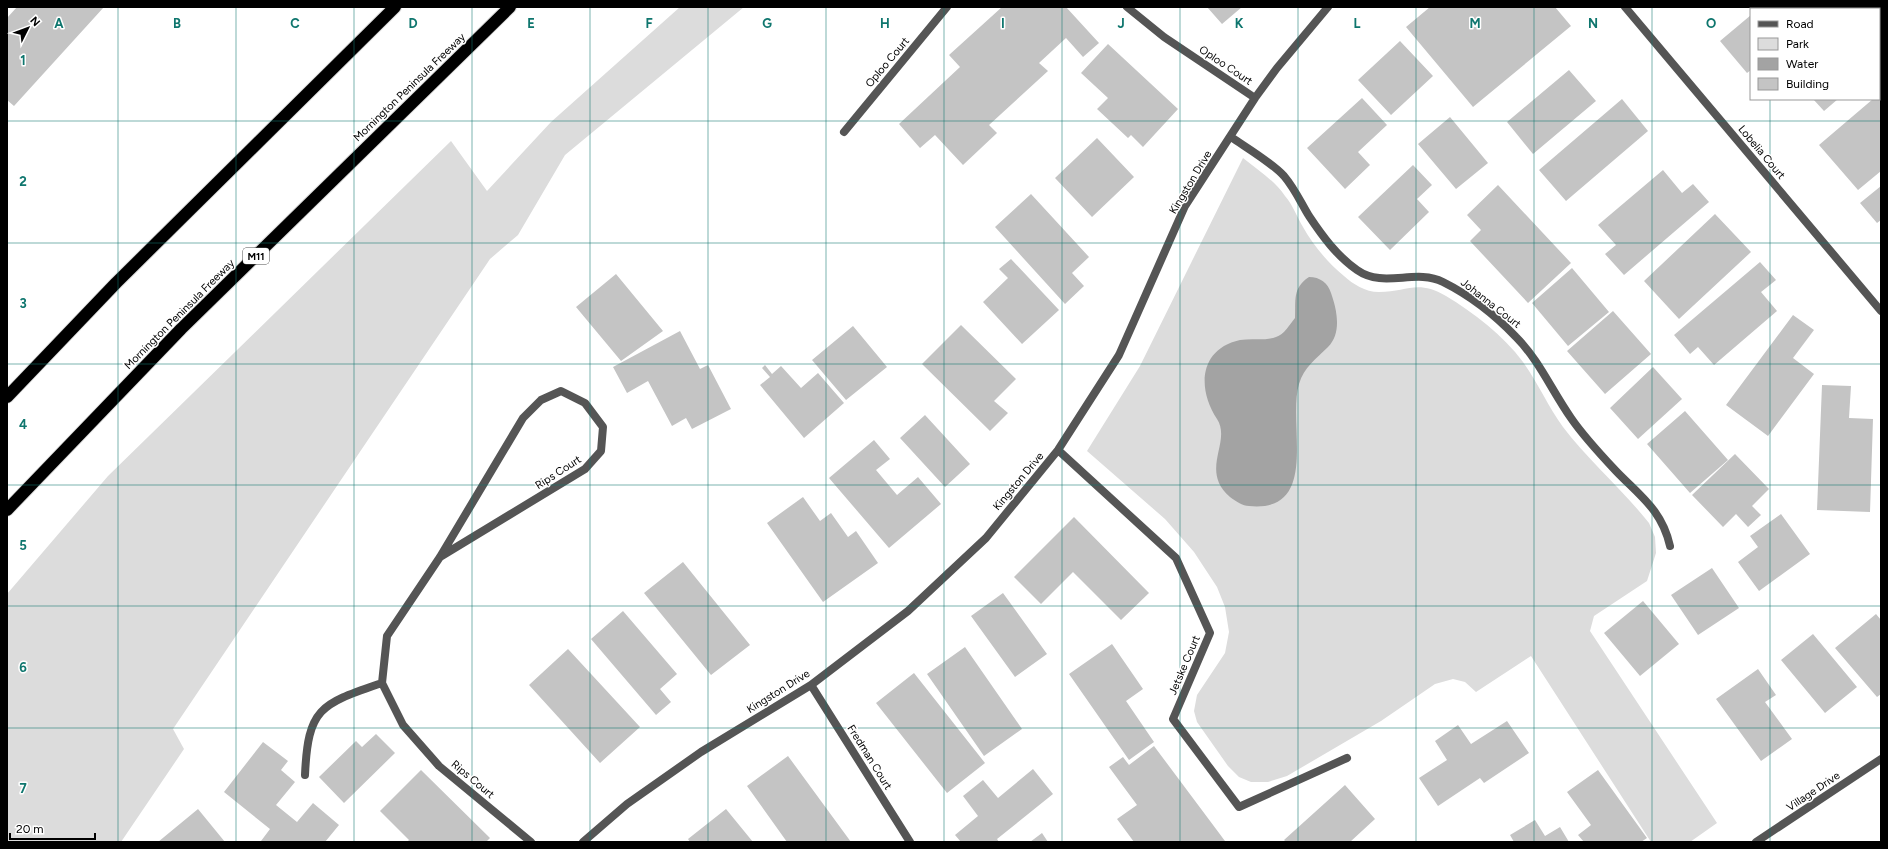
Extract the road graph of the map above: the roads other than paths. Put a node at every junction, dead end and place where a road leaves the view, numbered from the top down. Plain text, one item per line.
1 (395, 7) edge
2 (510, 7) edge
3 (947, 7) edge
4 (1127, 7) edge
5 (1328, 7) edge
6 (1626, 7) edge
7 (1255, 98) junction
8 (844, 132) dead end
9 (1231, 137) junction
10 (1881, 311) edge
11 (7, 397) edge
12 (1058, 450) junction
13 (7, 510) edge
14 (1670, 546) dead end
15 (440, 557) junction
16 (382, 683) junction
17 (811, 685) junction
18 (1346, 758) dead end
19 (1881, 759) edge
20 (305, 775) dead end
21 (531, 842) edge
22 (582, 842) edge
23 (910, 842) edge
24 (1756, 842) edge

1 - 11 highway
2 - 13 highway, Mornington Peninsula Freeway / M11
3 - 8 street, Oploo Court
4 - 7 street, Oploo Court
5 - 7 street, Kingston Drive
6 - 10 street, Lobelia Court
7 - 9 street, Kingston Drive
9 - 12 street, Kingston Drive
9 - 14 street, Johanna Court
12 - 17 street, Kingston Drive
12 - 18 street, Jetske Court
15 - 15 street, Rips Court
15 - 16 street, Rips Court
16 - 20 street
16 - 21 street, Rips Court
17 - 22 street, Kingston Drive
17 - 23 street, Fredman Court
19 - 24 street, Village Drive

